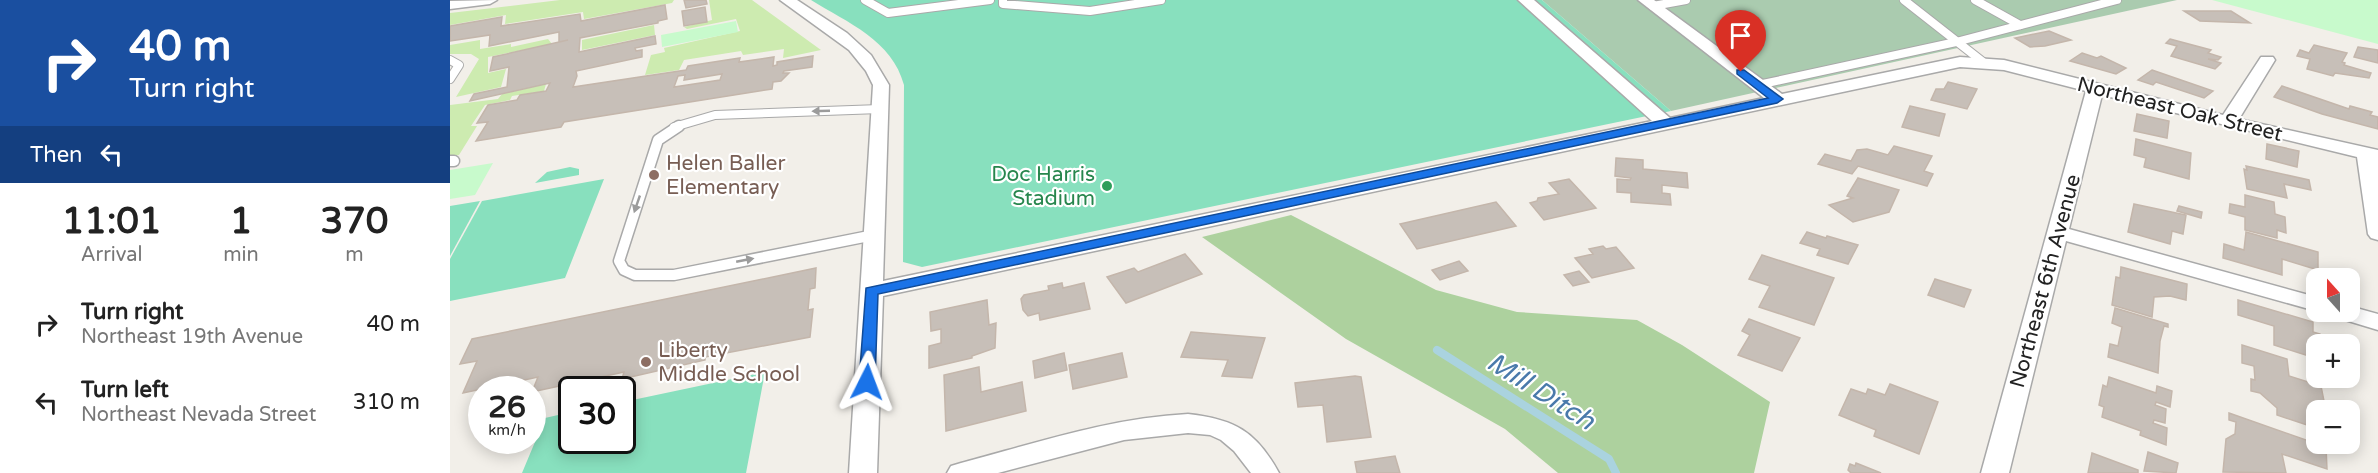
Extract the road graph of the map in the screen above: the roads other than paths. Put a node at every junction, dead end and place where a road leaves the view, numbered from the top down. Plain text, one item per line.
1 (490, 0) edge
2 (787, 0) edge
3 (865, 0) edge
4 (990, 0) edge
5 (1161, 0) edge
6 (1525, 0) edge
7 (1686, 0) edge
8 (1904, 0) edge
9 (1975, 0) edge
10 (2117, 0) edge
11 (1003, 2) edge
12 (1649, 3) edge
13 (450, 5) edge
14 (2020, 25) junction
15 (1956, 42) junction
16 (450, 60) edge
17 (2267, 60) dead end
18 (1983, 62) junction
19 (450, 79) edge
20 (1758, 85) junction
21 (2095, 90) junction
22 (1777, 99) junction
23 (880, 109) junction
24 (2228, 122) junction
25 (1665, 123) junction
26 (2372, 155) edge
27 (2058, 232) junction
28 (2378, 234) edge
29 (874, 235) junction
30 (871, 291) junction
31 (2306, 301) edge
32 (2360, 317) edge
33 (2378, 322) edge
34 (863, 473) edge
35 (961, 473) edge
36 (1265, 473) edge
37 (1995, 473) edge

1 - 13 street
2 - 23 street
3 - 4 lane
5 - 11 lane
6 - 25 street
7 - 12 lane
8 - 15 lane
9 - 14 lane
10 - 14 lane
12 - 20 street
14 - 15 lane
15 - 18 lane
15 - 20 lane
16 - 19 lane
17 - 24 street
18 - 21 street, Northeast Oak Street
18 - 22 street, Northeast Oak Street
20 - 22 street
21 - 24 street, Northeast Oak Street
21 - 27 street, Northeast 6th Avenue
22 - 25 street, Northeast Oak Street
23 - 29 street
23 -> 29 lane
24 - 26 street, Northeast Oak Street
25 - 30 street, Northeast Oak Street
26 - 28 street
27 - 31 street
27 - 37 street, Northeast 6th Avenue
29 - 30 street
30 - 34 street
32 - 33 street
35 - 36 street

